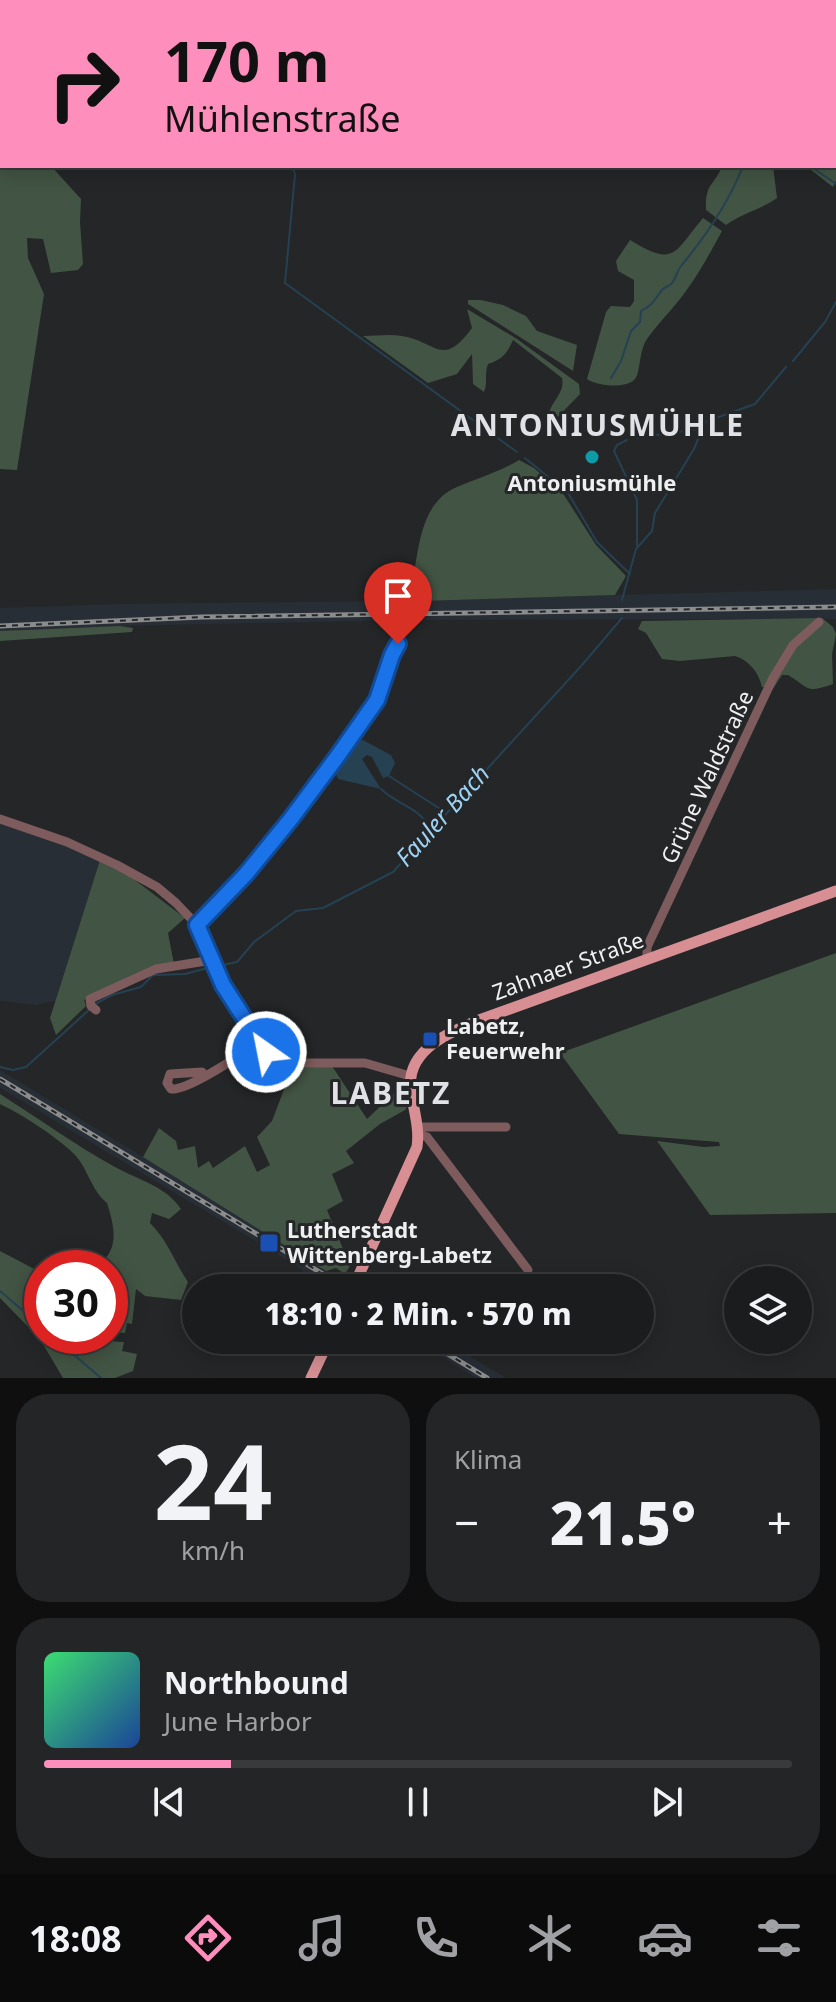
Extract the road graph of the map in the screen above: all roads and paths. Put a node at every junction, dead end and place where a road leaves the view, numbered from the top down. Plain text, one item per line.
1 (819, 622) dead end
2 (398, 644) dead end
3 (0, 819) edge
4 (836, 891) edge
5 (197, 925) junction
6 (647, 959) junction
7 (214, 965) junction
8 (96, 1010) dead end
9 (258, 1044) junction
10 (205, 1076) dead end
11 (410, 1076) junction
12 (506, 1127) dead end
13 (418, 1130) junction
14 (528, 1270) dead end
15 (359, 1274) edge
16 (322, 1354) edge
17 (311, 1378) edge

1 - 6 street, Grüne Waldstraße
2 - 5 street
3 - 5 street
4 - 6 main road, Zahnaer Straße
5 - 7 street
6 - 11 main road, Zahnaer Straße
7 - 8 street
7 - 9 street
9 - 10 street
9 - 11 street
11 - 13 main road
12 - 13 street
13 - 14 street
13 - 15 main road
16 - 17 main road

